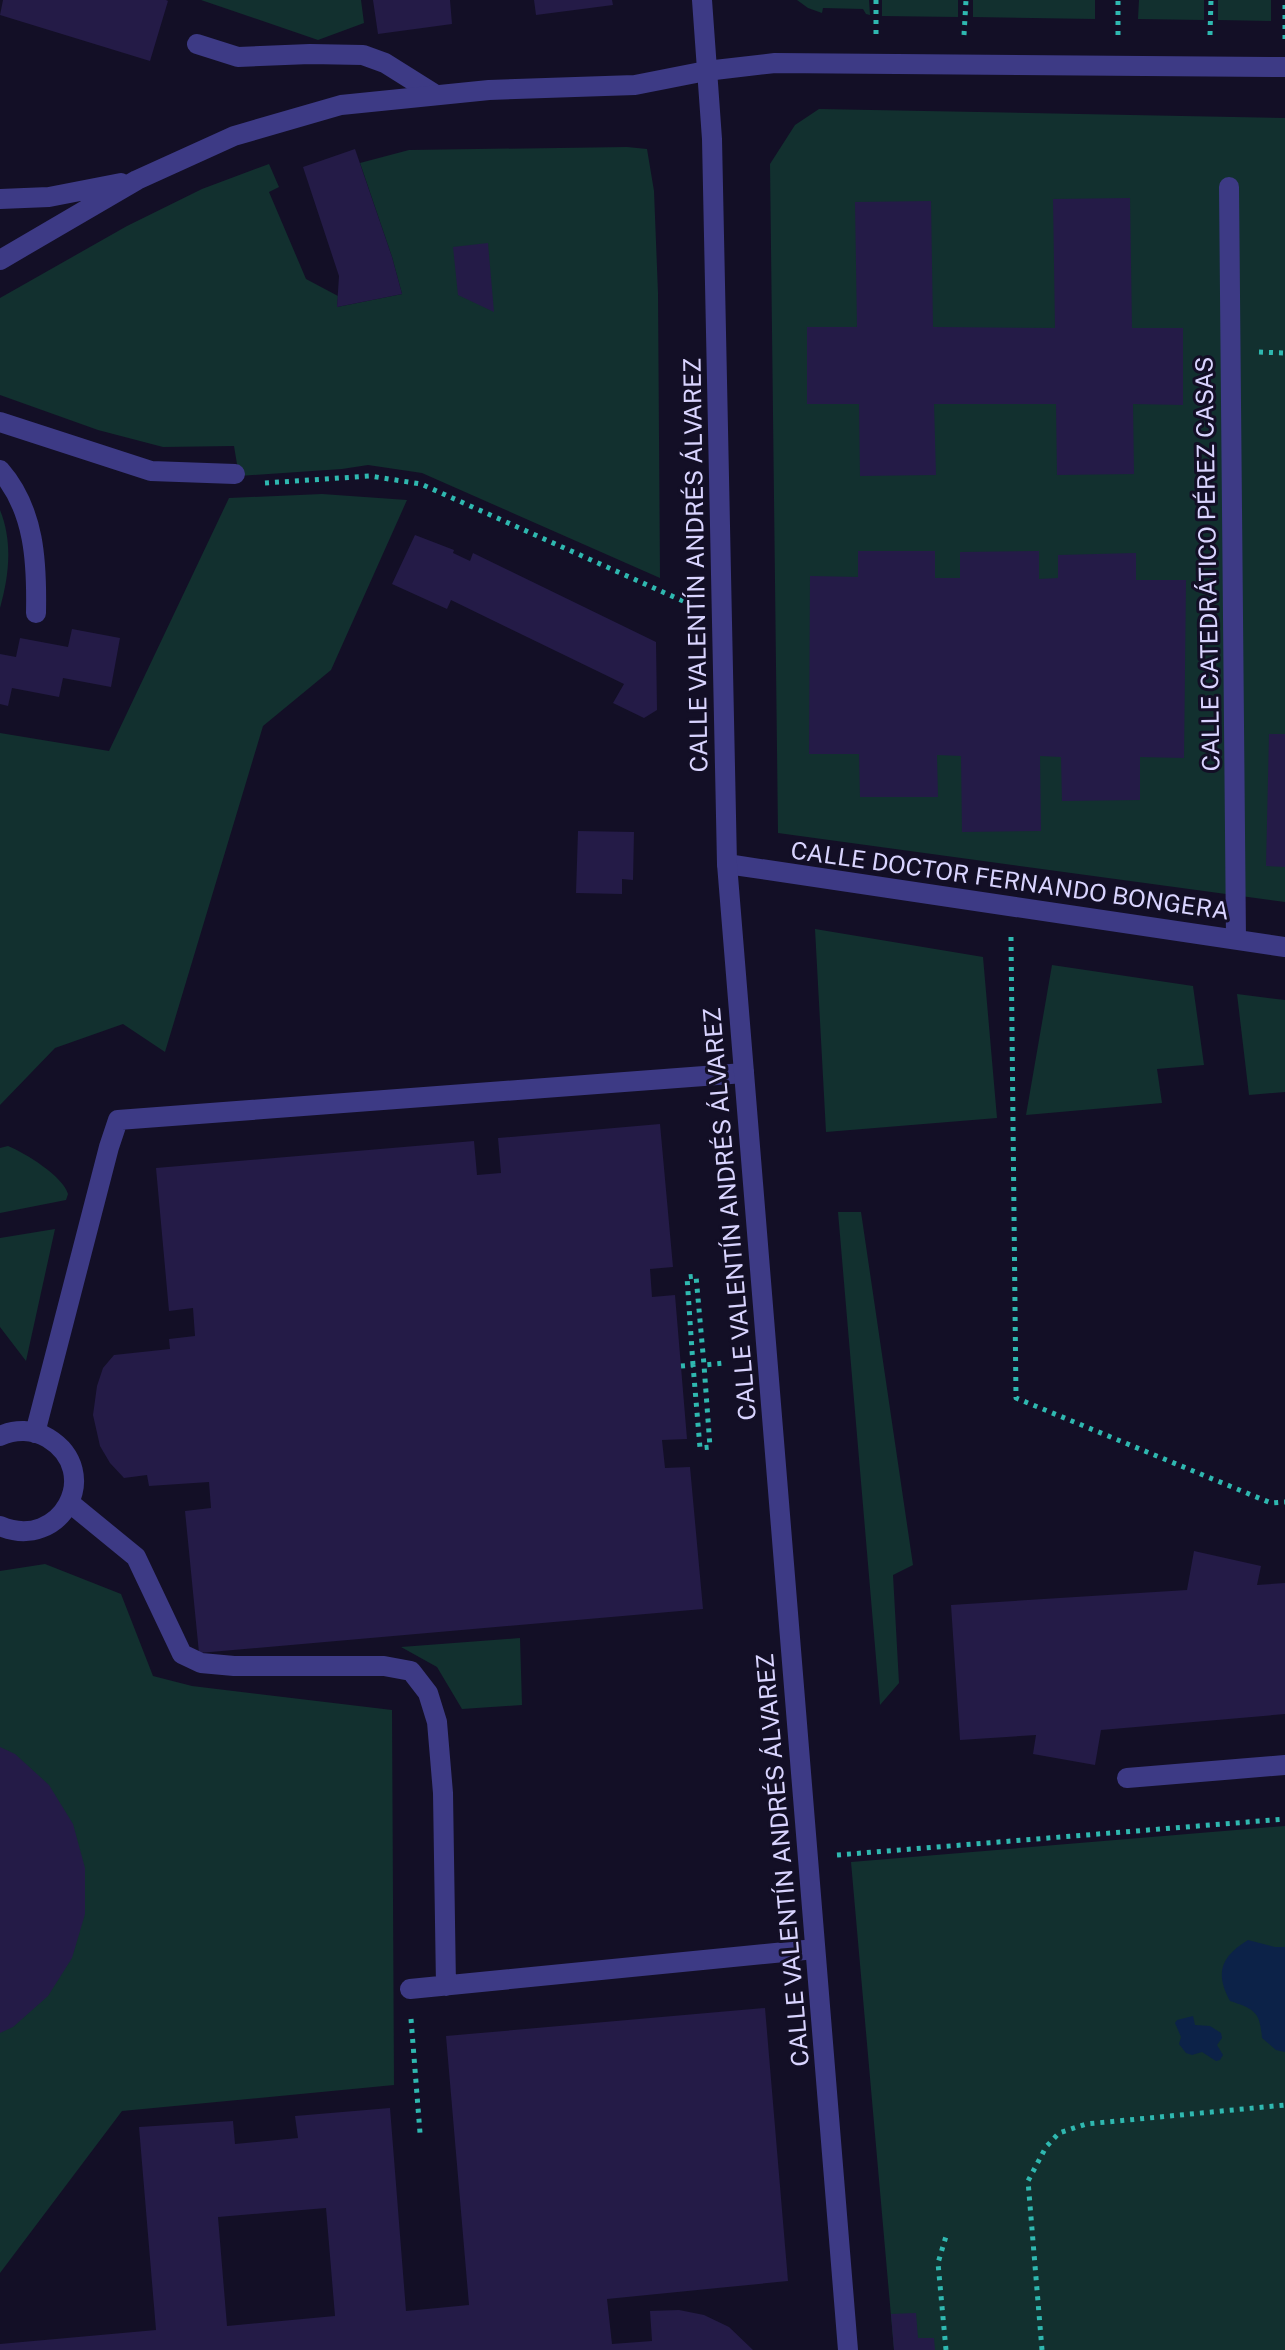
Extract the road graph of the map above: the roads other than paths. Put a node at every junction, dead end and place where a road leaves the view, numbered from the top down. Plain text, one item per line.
1 (702, 0) edge
2 (197, 44) dead end
3 (1285, 67) edge
4 (706, 71) junction
5 (436, 95) junction
6 (137, 180) junction
7 (1229, 187) dead end
8 (0, 199) edge
9 (0, 260) edge
10 (0, 422) edge
11 (0, 470) edge
12 (235, 474) road end
13 (36, 613) dead end
14 (727, 864) junction
15 (1236, 939) junction
16 (1285, 947) edge
17 (744, 1073) junction
18 (35, 1433) junction
19 (0, 1436) edge
20 (70, 1503) junction
21 (0, 1527) edge
22 (1285, 1765) edge
23 (1127, 1778) dead end
24 (815, 1949) junction
25 (446, 1986) junction
26 (410, 1989) dead end
27 (848, 2350) edge

1 - 4 street, CALLE VALENTÍN ANDRÉS ÁLVAREZ
2 - 5 street
3 - 4 street
4 - 5 street
4 - 14 street, CALLE VALENTÍN ANDRÉS ÁLVAREZ
5 - 6 street
6 - 8 street
6 - 9 street
7 - 15 street, CALLE CATEDRÁTICO PÉREZ CASAS
10 - 12 street
11 - 13 street
14 - 15 street, CALLE DOCTOR FERNANDO BONGERA
14 - 17 street, CALLE VALENTÍN ANDRÉS ÁLVAREZ
15 - 16 street, CALLE DOCTOR FERNANDO BONGERA
17 - 18 street
17 - 24 street, CALLE VALENTÍN ANDRÉS ÁLVAREZ
18 - 19 street
18 - 20 street
20 - 21 street
20 - 25 street
22 - 23 street
24 - 25 street
24 - 27 street, CALLE VALENTÍN ANDRÉS ÁLVAREZ
25 - 26 street

